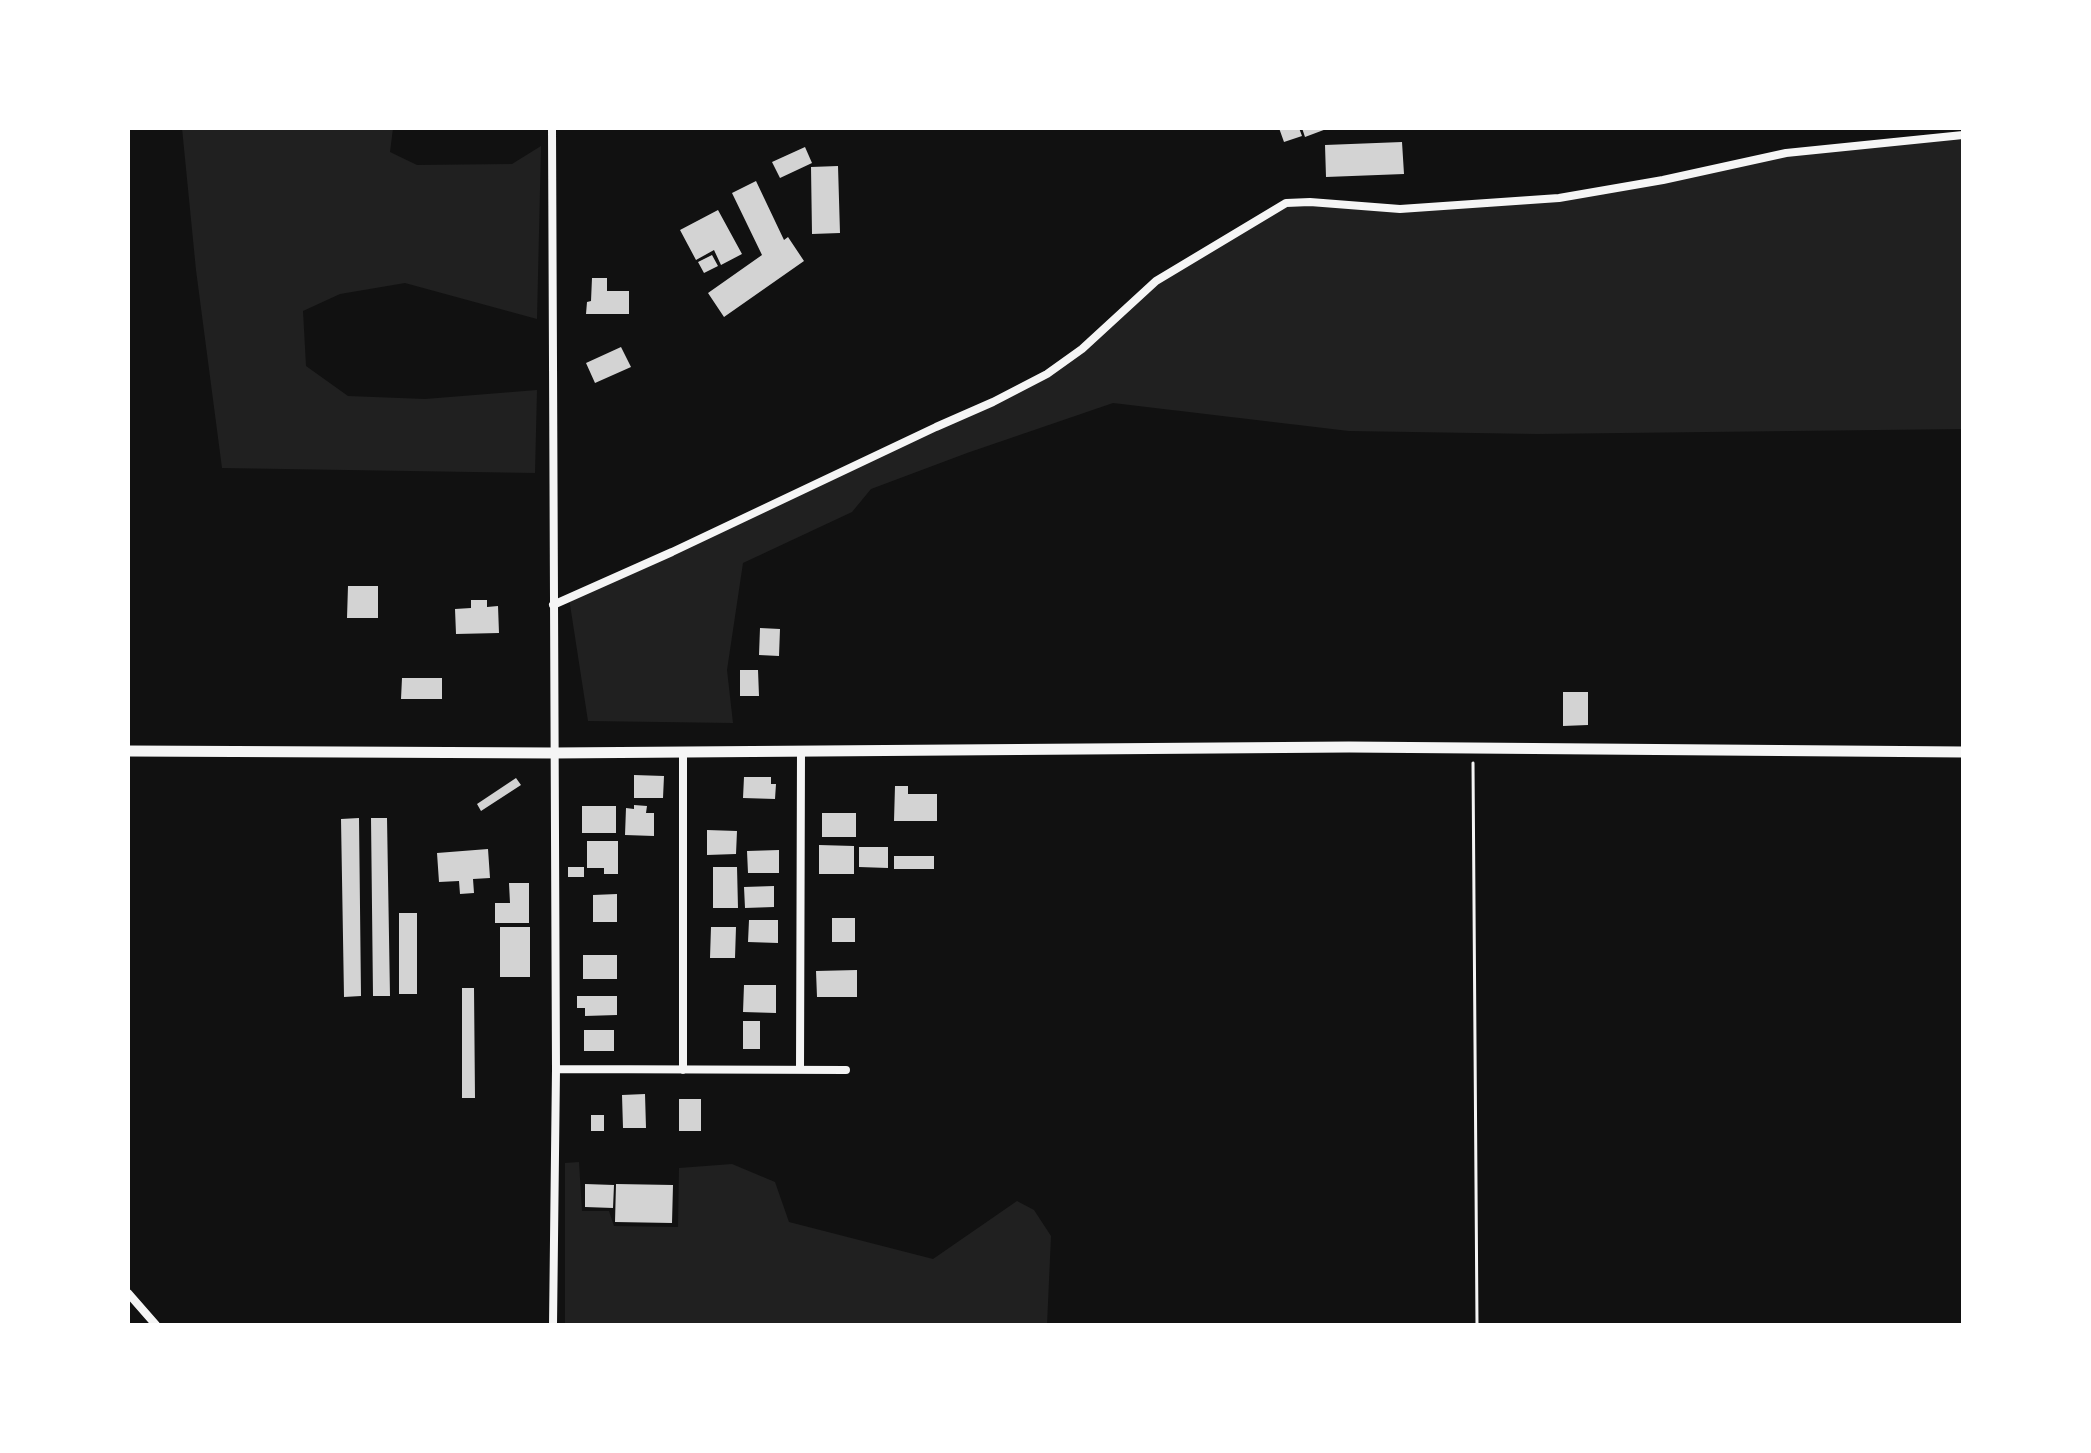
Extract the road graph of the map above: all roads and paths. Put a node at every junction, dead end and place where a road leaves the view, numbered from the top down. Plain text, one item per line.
1 (552, 128) edge
2 (1963, 135) edge
3 (553, 605) junction
4 (1473, 748) junction
5 (128, 751) edge
6 (801, 751) junction
7 (683, 752) junction
8 (1963, 752) edge
9 (554, 753) junction
10 (556, 1069) junction
11 (800, 1069) junction
12 (683, 1070) junction
13 (846, 1070) dead end
14 (128, 1293) edge
15 (156, 1325) edge
16 (553, 1325) edge
17 (1477, 1325) edge

1 - 3 street
2 - 3 street
3 - 9 street
4 - 6 street
4 - 8 street
4 - 17 path
5 - 9 street
6 - 7 street
6 - 11 street
7 - 9 street
7 - 12 street
9 - 10 street
10 - 12 street
10 - 16 street
11 - 12 street
11 - 13 street
14 - 15 street

